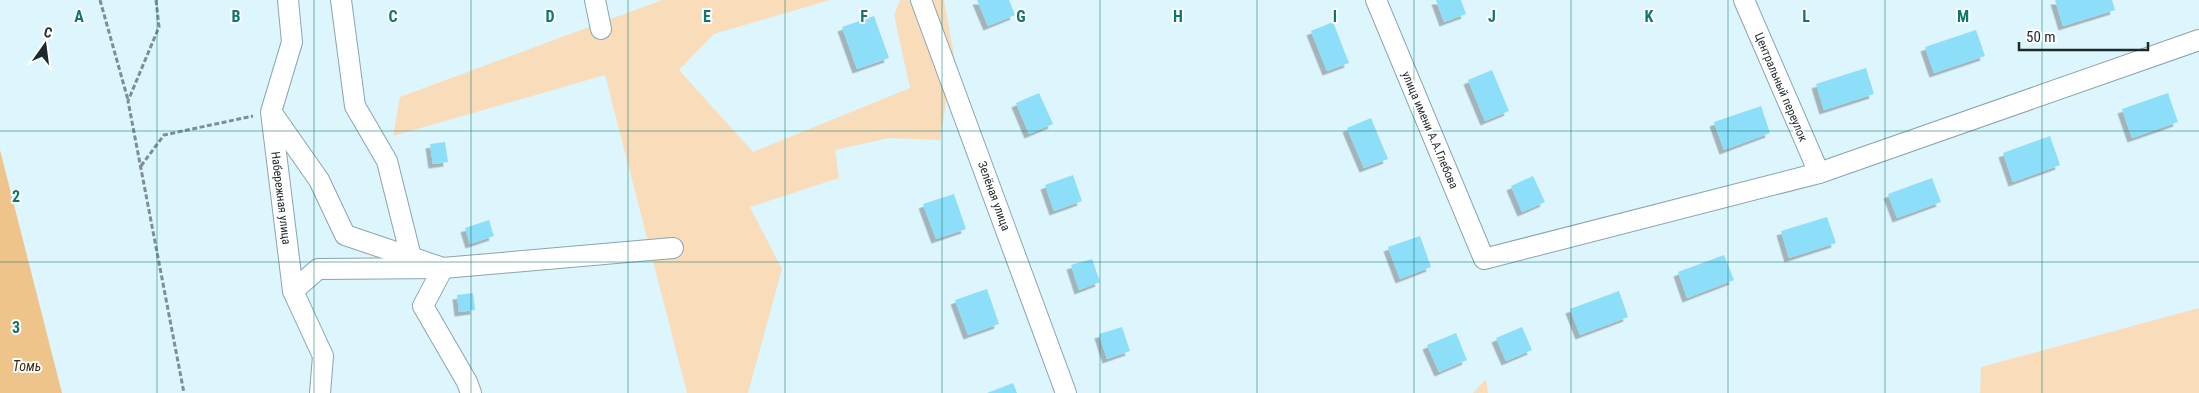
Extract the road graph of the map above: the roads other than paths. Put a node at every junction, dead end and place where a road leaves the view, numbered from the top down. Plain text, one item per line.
1 (288, 0) edge
2 (341, 0) edge
3 (595, 0) edge
4 (921, 0) edge
5 (1376, 0) edge
6 (1744, 0) edge
7 (601, 29) dead end
8 (2199, 40) edge
9 (271, 112) junction
10 (1819, 173) junction
11 (673, 248) dead end
12 (411, 257) junction
13 (443, 268) junction
14 (293, 291) junction
15 (320, 393) edge
16 (471, 393) edge
17 (1066, 393) edge

1 - 9 street, Набережная улица
2 - 12 street
3 - 7 street
4 - 17 street, Зелёная улица
5 - 10 street, улица имени А.А.Глебова
6 - 10 street, Центральный переулок
8 - 10 street
9 - 12 street
9 - 14 street, Набережная улица
11 - 13 street
12 - 13 street
13 - 14 street
13 - 16 street
14 - 15 street, Набережная улица

